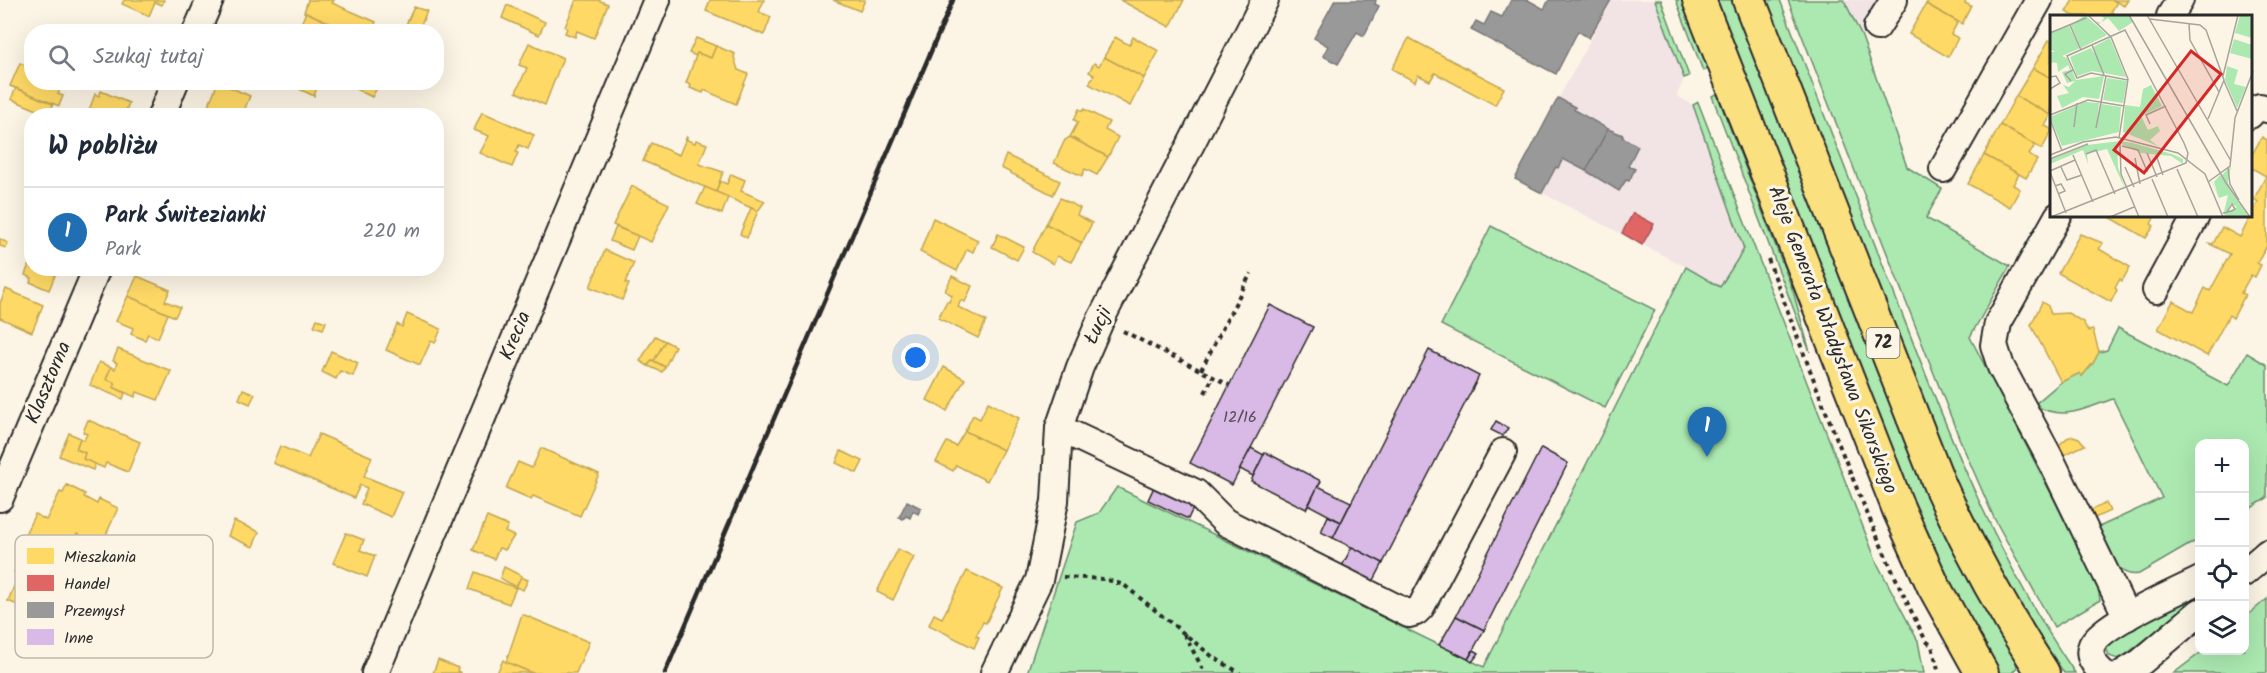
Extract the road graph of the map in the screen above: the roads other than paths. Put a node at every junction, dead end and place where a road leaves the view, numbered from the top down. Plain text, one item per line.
1 (210, 0) edge
2 (657, 0) edge
3 (1265, 0) edge
4 (1699, 0) edge
5 (1749, 0) edge
6 (1894, 0) edge
7 (2039, 0) edge
8 (2180, 0) edge
9 (2171, 15) edge
10 (200, 24) edge
11 (1877, 27) dead end
12 (172, 90) edge
13 (164, 108) edge
14 (2267, 110) edge
15 (2252, 113) edge
16 (1943, 169) dead end
17 (2057, 218) edge
18 (2195, 218) edge
19 (94, 276) edge
20 (2156, 290) dead end
21 (1059, 428) junction
22 (1503, 453) dead end
23 (0, 498) edge
24 (2267, 546) edge
25 (2267, 553) edge
26 (2249, 555) edge
27 (2249, 569) edge
28 (2195, 582) edge
29 (2195, 615) edge
30 (2127, 617) junction
31 (375, 673) edge
32 (994, 673) edge
33 (1982, 673) edge
34 (2043, 673) edge
35 (2103, 673) edge
36 (2123, 673) edge

1 - 10 street
2 - 31 street, Krecia
3 - 21 street, Łucji
4 - 33 main road, Aleje Generała Władysława Sikorskiego / 72
5 - 34 main road, 72
6 - 11 street
7 - 16 street
8 - 9 street
12 - 13 street
14 - 15 street
17 - 30 street
18 - 20 street
19 - 23 street, Klasztorna
21 - 22 street
21 - 32 street, Łucji
24 - 26 street
25 - 27 street
28 - 30 street
29 - 36 street
30 - 35 street

